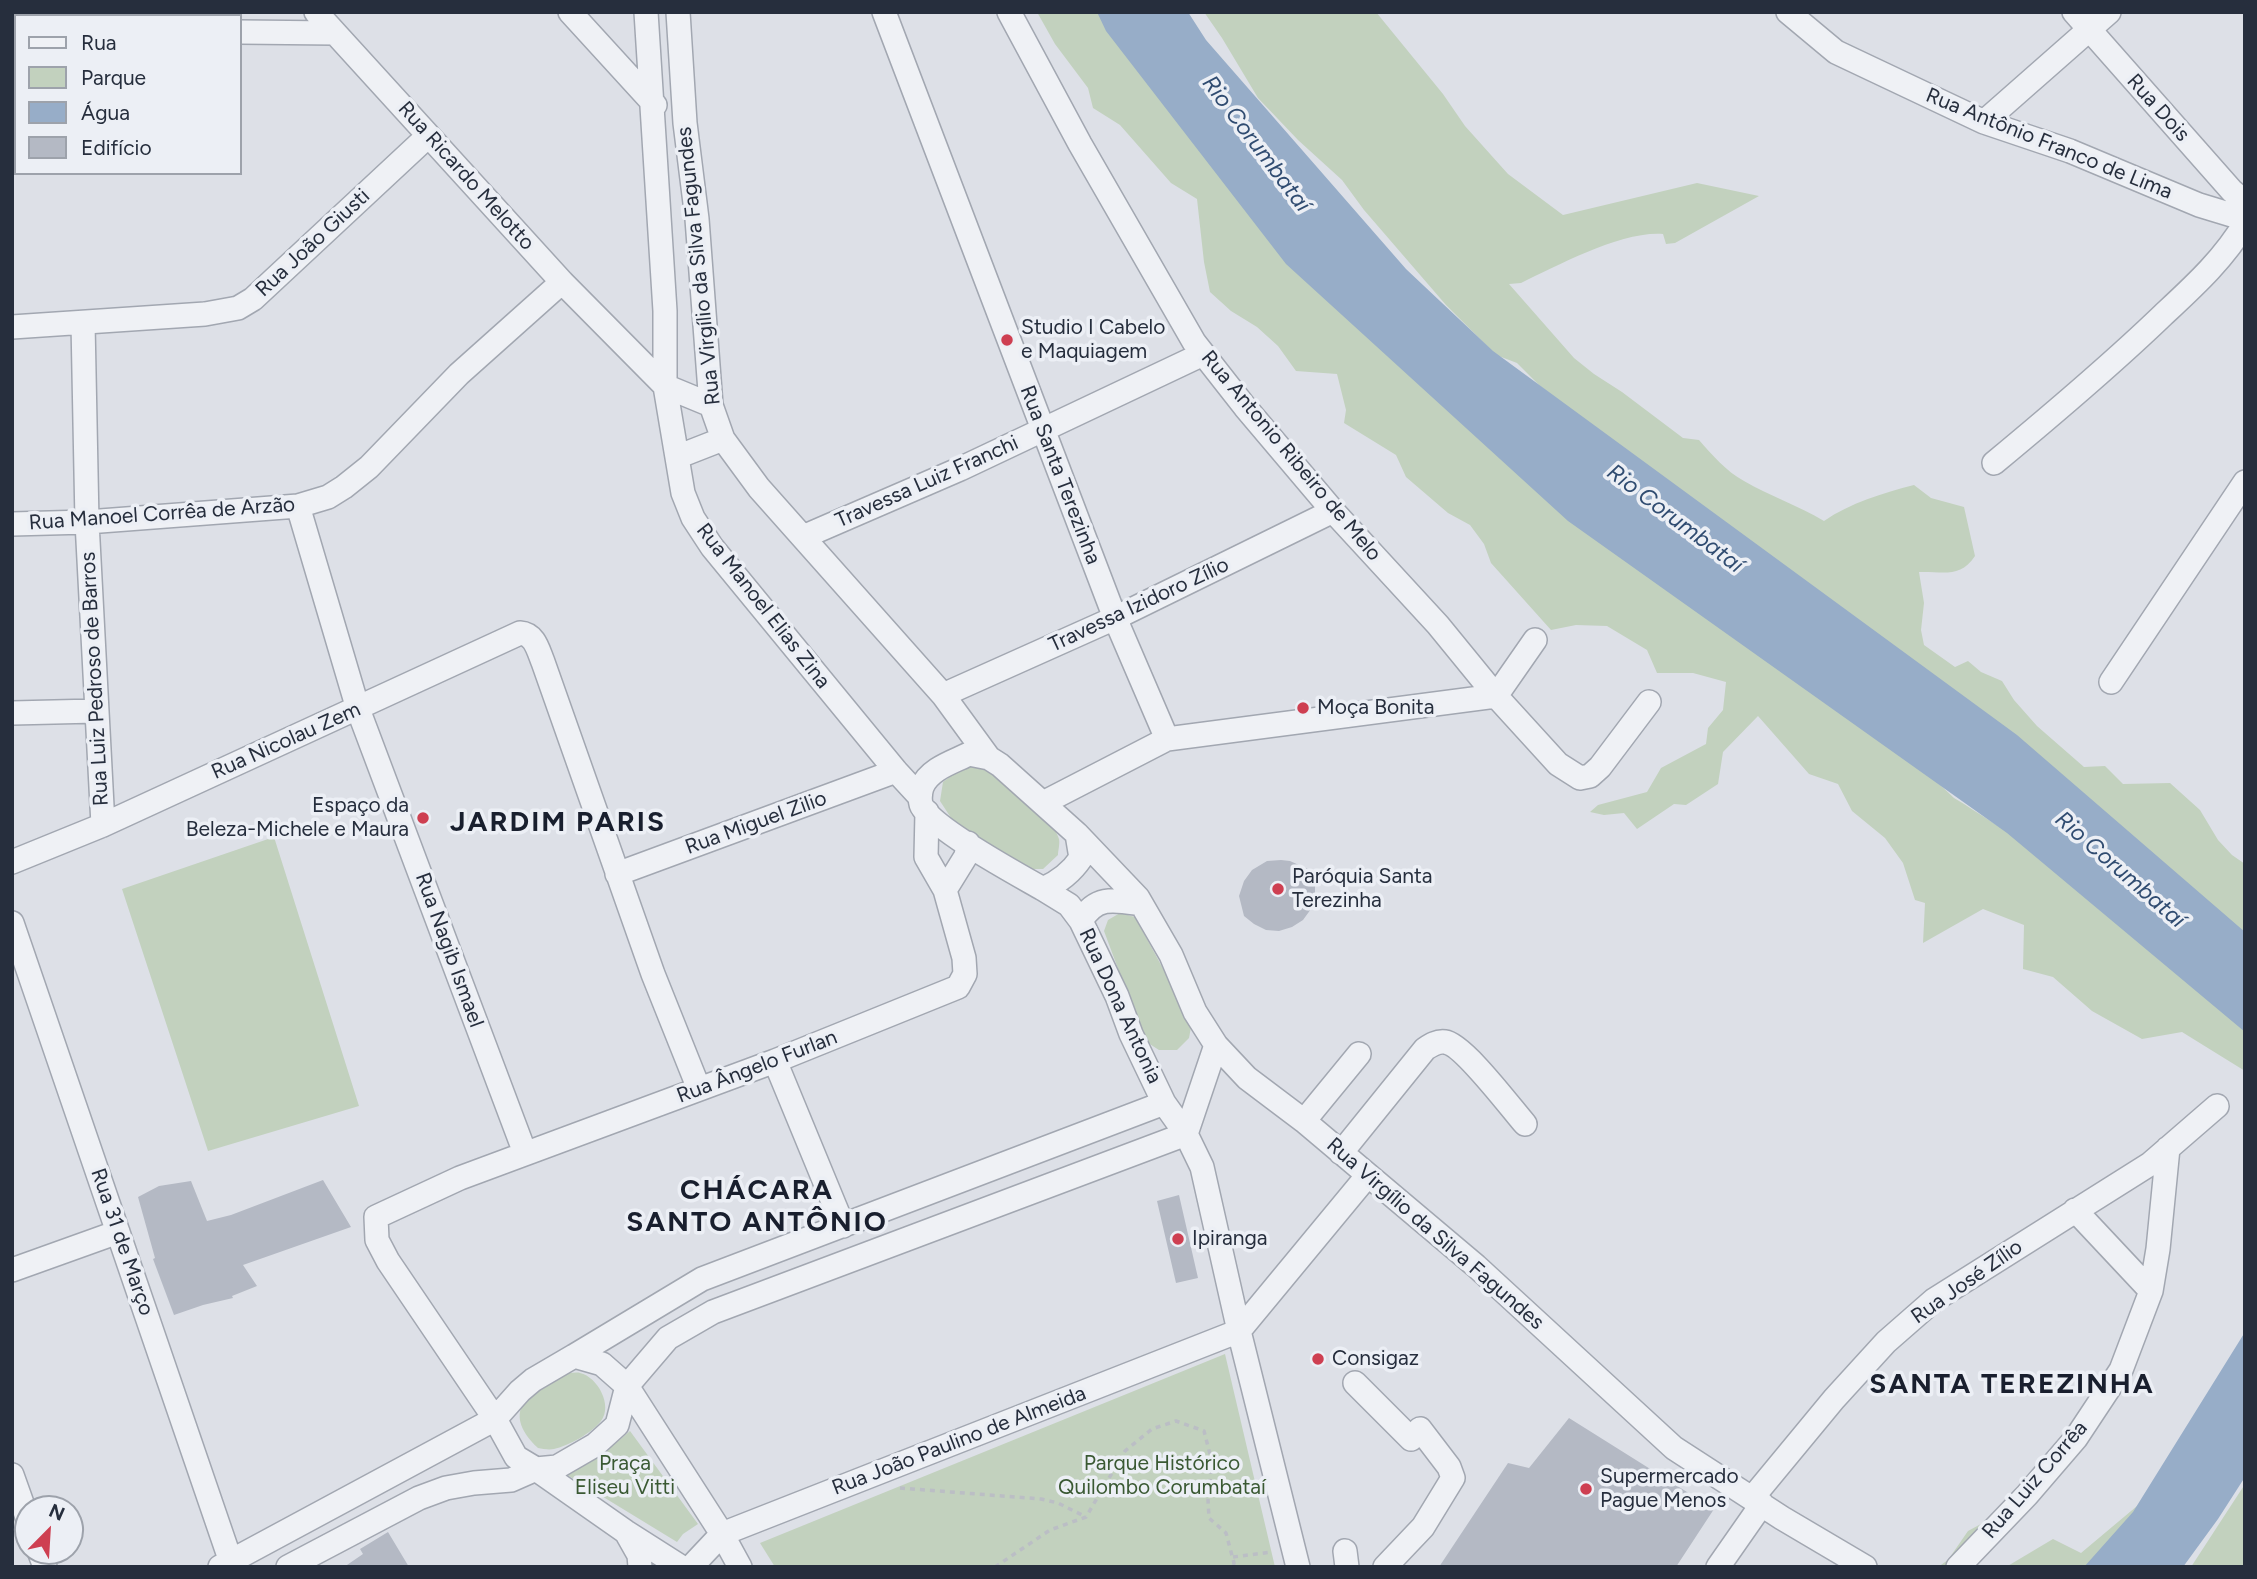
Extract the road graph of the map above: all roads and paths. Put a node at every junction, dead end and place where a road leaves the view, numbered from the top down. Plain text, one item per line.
1 (316, 12) edge
2 (570, 12) edge
3 (646, 12) edge
4 (678, 12) edge
5 (884, 12) edge
6 (1009, 12) edge
7 (1788, 12) edge
8 (2109, 12) edge
9 (2081, 21) edge
10 (242, 32) edge
11 (335, 33) junction
12 (653, 104) junction
13 (1984, 122) junction
14 (685, 123) junction
15 (429, 136) junction
16 (2245, 202) edge
17 (2245, 221) edge
18 (562, 282) junction
19 (83, 323) junction
20 (12, 327) edge
21 (1203, 354) junction
22 (665, 386) junction
23 (711, 405) junction
24 (1042, 430) junction
25 (723, 439) junction
26 (677, 457) junction
27 (1994, 463) dead end
28 (2245, 482) edge
29 (298, 506) junction
30 (1333, 511) junction
31 (87, 523) junction
32 (12, 524) edge
33 (803, 537) junction
34 (1115, 618) junction
35 (1535, 640) dead end
36 (2111, 682) dead end
37 (943, 695) junction
38 (1496, 696) junction
39 (1649, 702) dead end
40 (358, 709) junction
41 (96, 711) junction
42 (12, 713) edge
43 (1167, 740) junction
44 (989, 758) junction
45 (896, 771) junction
46 (1043, 803) junction
47 (924, 804) junction
48 (103, 825) junction
49 (1077, 834) junction
50 (968, 843) junction
51 (12, 862) edge
52 (617, 874) junction
53 (1043, 889) junction
54 (945, 890) junction
55 (1141, 904) junction
56 (1081, 921) junction
57 (12, 923) edge
58 (1216, 1045) junction
59 (1359, 1054) dead end
60 (775, 1061) junction
61 (699, 1089) junction
62 (1164, 1103) junction
63 (2217, 1106) dead end
64 (1304, 1121) junction
65 (1525, 1124) dead end
66 (1186, 1134) junction
67 (2168, 1148) junction
68 (525, 1153) junction
69 (1341, 1153) junction
70 (1368, 1175) junction
71 (2075, 1210) junction
72 (843, 1226) junction
73 (118, 1232) junction
74 (12, 1270) edge
75 (2151, 1291) junction
76 (1239, 1331) junction
77 (574, 1356) junction
78 (1354, 1383) dead end
79 (627, 1386) junction
80 (495, 1419) junction
81 (536, 1469) junction
82 (12, 1475) edge
83 (890, 1487) dead end
84 (19, 1495) edge
85 (1757, 1501) junction
86 (1086, 1517) junction
87 (626, 1532) junction
88 (722, 1534) junction
89 (1233, 1557) junction
90 (1296, 1558) edge
91 (225, 1564) edge
92 (288, 1567) edge
93 (640, 1567) edge
94 (681, 1567) edge
95 (691, 1567) edge
96 (740, 1567) edge
97 (995, 1567) edge
98 (1233, 1567) edge
99 (1385, 1567) edge
100 (1718, 1567) edge
101 (1865, 1567) edge
102 (1958, 1567) edge

1 - 11 street, Rua Ricardo Melotto
2 - 12 street
3 - 12 street, Rua Virgílio da Silva Fagundes
4 - 14 street, Rua Virgílio da Silva Fagundes
5 - 24 street, Rua Santa Terezinha
6 - 21 street, Rua Antonio Ribeiro de Melo
7 - 13 street, Rua Antônio Franco de Lima
8 - 9 street
9 - 13 street
9 - 16 street, Rua Dois
10 - 11 street
11 - 15 street, Rua Ricardo Melotto
12 - 14 street
12 - 22 street, Rua Virgílio da Silva Fagundes
13 - 17 street, Rua Antônio Franco de Lima
14 - 23 street, Rua Virgílio da Silva Fagundes
15 - 18 street, Rua Ricardo Melotto
15 - 19 street, Rua João Giusti
17 - 27 street
18 - 22 street, Rua Ricardo Melotto
18 - 29 street, Rua Manoel Corrêa de Arzão
19 - 20 street, Rua João Giusti
19 - 31 street, Rua Luiz Pedroso de Barros
21 - 24 street, Travessa Luiz Franchi
21 - 30 street, Rua Antonio Ribeiro de Melo
22 - 23 street
22 - 26 street, Rua Manoel Elias Zina
23 - 25 street, Rua Virgílio da Silva Fagundes
24 - 33 street, Travessa Luiz Franchi
24 - 34 street, Rua Santa Terezinha
25 - 26 street
25 - 33 street, Rua Virgílio da Silva Fagundes
26 - 45 street, Rua Manoel Elias Zina
28 - 36 street
29 - 31 street, Rua Manoel Corrêa de Arzão
29 - 40 street, Rua Nagib Ismael
30 - 34 street, Travessa Izidoro Zílio
30 - 38 street, Rua Antonio Ribeiro de Melo
31 - 32 street, Rua Manoel Corrêa de Arzão
31 - 41 street, Rua Luiz Pedroso de Barros
33 - 37 street, Rua Virgílio da Silva Fagundes
34 - 37 street, Travessa Izidoro Zílio
34 - 43 street, Rua Santa Terezinha
35 - 38 street
37 - 44 street, Rua Virgílio da Silva Fagundes
38 - 39 street, Rua Antonio Ribeiro de Melo
38 - 43 street
40 - 48 street, Rua Nicolau Zem
40 - 52 street, Rua Nicolau Zem
40 - 68 street, Rua Nagib Ismael
41 - 42 street
41 - 48 street, Rua Luiz Pedroso de Barros
43 - 46 street
44 - 46 street, Rua Virgílio da Silva Fagundes
44 - 47 street
45 - 47 street, Rua Manoel Elias Zina
45 - 52 street, Rua Miguel Zilio
46 - 49 street, Rua Virgílio da Silva Fagundes
47 - 50 street, Rua Manoel Elias Zina
47 - 54 street
48 - 51 street, Rua Nicolau Zem
49 - 53 street
49 - 55 street, Rua Virgílio da Silva Fagundes
50 - 53 street, Rua Dona Antonia
50 - 54 street
52 - 61 street
53 - 56 street, Rua Dona Antonia
54 - 60 street, Rua Ângelo Furlan
55 - 56 street
55 - 58 street, Rua Virgílio da Silva Fagundes
56 - 62 street, Rua Dona Antonia
57 - 73 street, Rua 31 de Março
58 - 64 street, Rua Virgílio da Silva Fagundes
58 - 66 street
59 - 64 street
60 - 61 street, Rua Ângelo Furlan
60 - 72 street
61 - 68 street, Rua Ângelo Furlan
62 - 66 street, Rua Dona Antonia
62 - 72 street
63 - 67 street, Rua José Zílio
64 - 69 street, Rua Virgílio da Silva Fagundes
65 - 69 street
66 - 76 street, Rua Dona Antonia
66 - 79 street
67 - 71 street, Rua José Zílio
67 - 75 street, Rua Luiz Corrêa
68 - 80 street, Rua Ângelo Furlan
69 - 70 street, Rua Virgílio da Silva Fagundes
70 - 76 street
70 - 85 street, Rua Virgílio da Silva Fagundes
71 - 75 street
71 - 85 street, Rua José Zílio
72 - 77 street
73 - 74 street
73 - 91 street, Rua 31 de Março
75 - 102 street, Rua Luiz Corrêa
76 - 88 street, Rua João Paulino de Almeida
76 - 90 street, Rua Dona Antonia
77 - 79 street
77 - 80 street
78 - 99 street
79 - 81 street
79 - 88 street
80 - 81 street
80 - 91 street
81 - 87 street
81 - 92 street
82 - 84 street
83 - 86 path
85 - 100 street, Rua José Zílio
85 - 101 street, Rua Virgílio da Silva Fagundes
86 - 89 path
86 - 97 path
87 - 93 street
87 - 94 street
88 - 95 street, Rua João Paulino de Almeida
88 - 96 street
89 - 90 path
89 - 98 path

